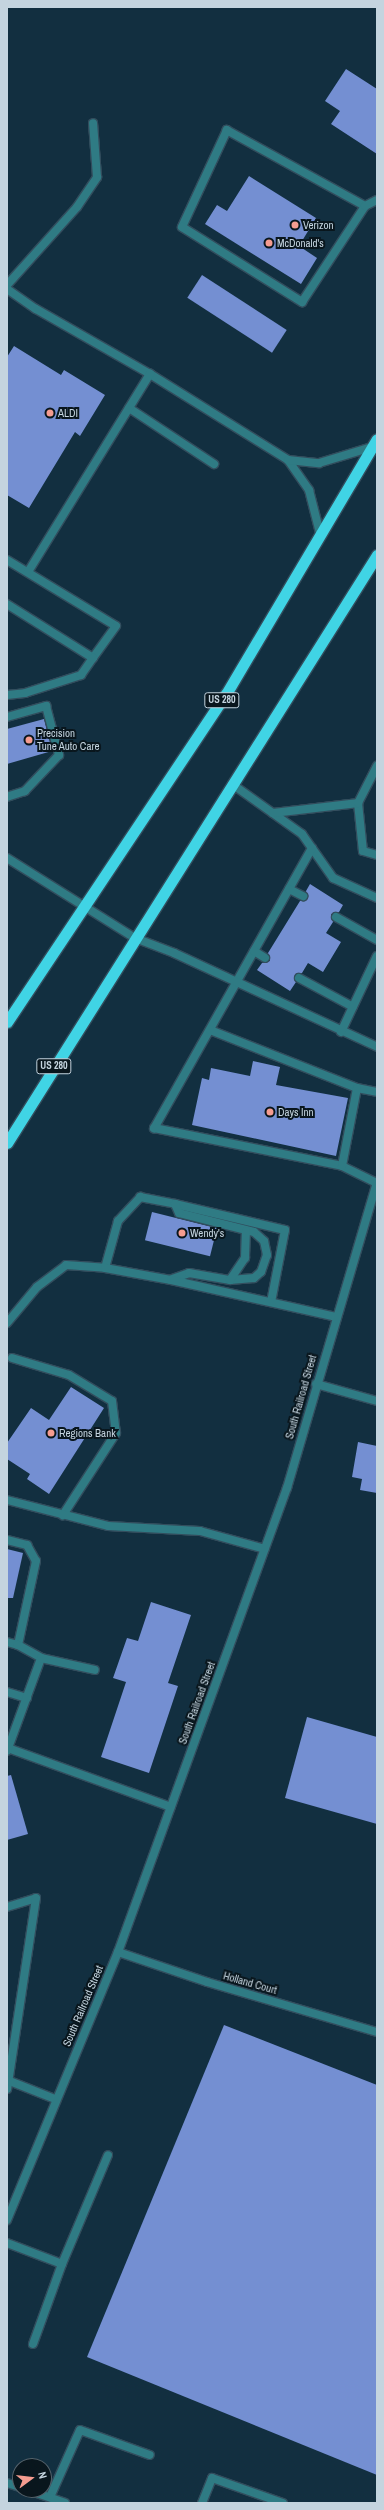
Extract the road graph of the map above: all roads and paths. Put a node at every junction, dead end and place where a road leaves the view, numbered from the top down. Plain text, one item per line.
1 (93, 123) dead end
2 (377, 200) edge
3 (365, 206) junction
4 (7, 285) edge
5 (7, 289) edge
6 (150, 374) junction
7 (129, 408) junction
8 (375, 443) edge
9 (288, 460) junction
10 (214, 464) dead end
11 (320, 533) junction
12 (377, 555) edge
13 (7, 560) edge
14 (28, 572) junction
15 (7, 604) edge
16 (93, 658) junction
17 (7, 696) edge
18 (7, 717) edge
19 (377, 766) edge
20 (232, 784) junction
21 (7, 797) edge
22 (358, 804) junction
23 (273, 813) junction
24 (312, 848) junction
25 (377, 855) edge
26 (7, 858) edge
27 (289, 889) junction
28 (303, 896) dead end
29 (377, 898) edge
30 (85, 906) junction
31 (336, 917) dead end
32 (135, 938) junction
33 (377, 940) edge
34 (254, 951) junction
35 (377, 956) edge
36 (265, 958) dead end
37 (299, 978) dead end
38 (236, 983) junction
39 (353, 1007) junction
40 (7, 1022) edge
41 (210, 1030) junction
42 (341, 1032) junction
43 (377, 1047) edge
44 (356, 1088) junction
45 (377, 1092) edge
46 (7, 1143) edge
47 (342, 1166) junction
48 (377, 1183) edge
49 (175, 1204) junction
50 (246, 1231) junction
51 (105, 1268) junction
52 (171, 1280) junction
53 (230, 1280) junction
54 (271, 1302) junction
55 (337, 1317) junction
56 (7, 1323) edge
57 (12, 1358) dead end
58 (316, 1384) junction
59 (377, 1401) edge
60 (7, 1500) edge
61 (63, 1515) junction
62 (7, 1540) edge
63 (265, 1548) junction
64 (7, 1642) edge
65 (18, 1644) junction
66 (41, 1658) junction
67 (95, 1670) dead end
68 (7, 1692) edge
69 (26, 1698) junction
70 (8, 1750) edge
71 (171, 1807) junction
72 (7, 1907) edge
73 (118, 1952) junction
74 (377, 2032) edge
75 (8, 2083) edge
76 (55, 2099) junction
77 (108, 2155) dead end
78 (7, 2220) edge
79 (7, 2243) edge
80 (62, 2264) junction
81 (33, 2344) dead end
82 (150, 2455) dead end
83 (52, 2493) edge
84 (50, 2498) edge
85 (65, 2503) edge
86 (202, 2503) edge
87 (283, 2503) edge

1 - 4 street
2 - 3 street
3 - 3 street
5 - 6 street
6 - 7 street
6 - 9 street
7 - 10 street
7 - 14 street
8 - 9 street
8 - 11 highway, US 280
9 - 11 street
11 - 30 highway, US 280
12 - 20 highway, US 280
13 - 14 street
14 - 16 street
15 - 16 street
16 - 17 street
18 - 21 street
19 - 22 street
20 - 23 street
20 - 32 highway, US 280
22 - 23 street
22 - 25 street
23 - 24 street
24 - 27 street
24 - 29 street
26 - 30 street
27 - 28 street
27 - 34 street
30 - 32 street
30 - 40 highway, US 280
31 - 33 street
32 - 38 street
32 - 46 highway, US 280
34 - 36 street
34 - 38 street
35 - 39 street
37 - 39 street
38 - 41 street
38 - 42 street
39 - 42 street
41 - 44 street
41 - 47 street
42 - 43 street
44 - 45 street
44 - 47 street
47 - 48 street
48 - 55 street, South Railroad Street
49 - 50 street
49 - 51 street
49 - 54 street
50 - 53 street
50 - 53 street
51 - 52 street
51 - 56 street
52 - 53 street
52 - 54 street
54 - 55 street
55 - 58 street, South Railroad Street
57 - 61 street
58 - 59 street
58 - 63 street, South Railroad Street
60 - 61 street
61 - 63 street
62 - 65 street
63 - 71 street, South Railroad Street
64 - 65 street
65 - 66 street
66 - 67 street
66 - 69 street
68 - 69 street
69 - 70 street
70 - 71 street
71 - 73 street, South Railroad Street
72 - 75 street
73 - 74 street, Holland Court
73 - 76 street, South Railroad Street
75 - 76 street
76 - 78 street, South Railroad Street
77 - 80 street
79 - 80 street
80 - 81 street
82 - 83 street
84 - 85 street
86 - 87 street

